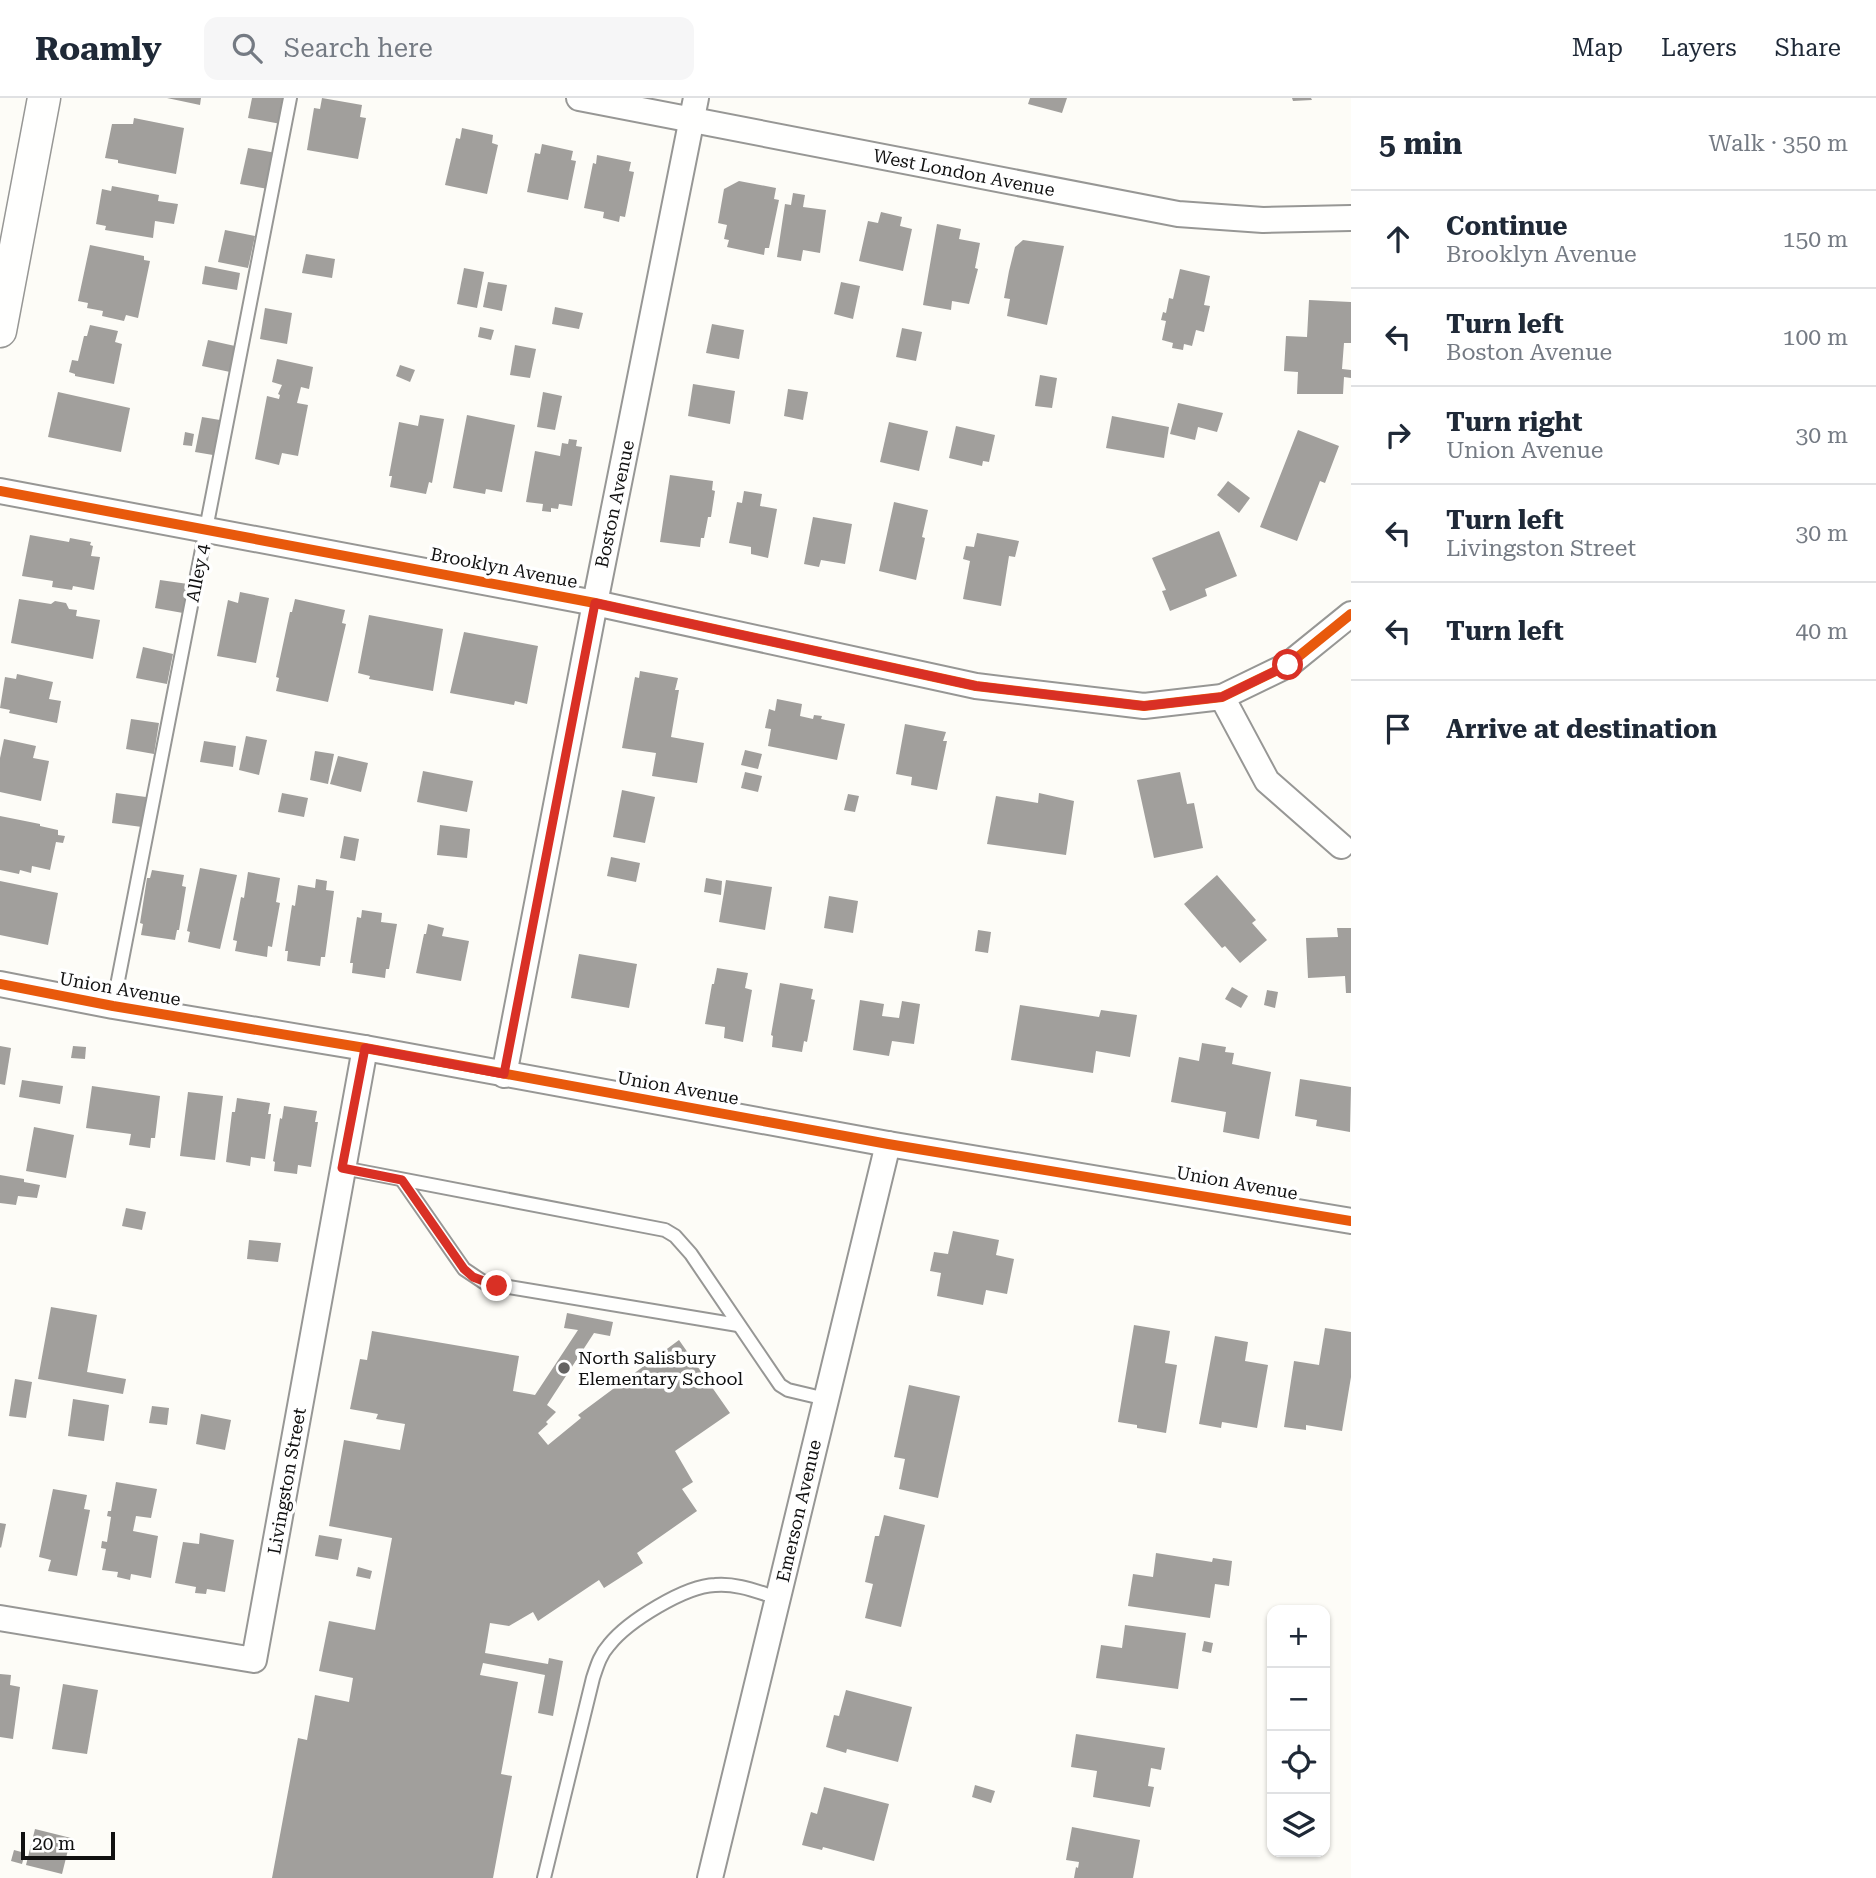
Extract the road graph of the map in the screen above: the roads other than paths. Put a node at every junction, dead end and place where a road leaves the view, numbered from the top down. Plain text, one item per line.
1 (44, 98) edge
2 (290, 98) edge
3 (579, 98) edge
4 (695, 109) edge
5 (1351, 218) edge
6 (0, 331) edge
7 (0, 491) edge
8 (207, 530) junction
9 (595, 603) junction
10 (1351, 614) edge
11 (1222, 697) junction
12 (1341, 846) dead end
13 (0, 984) edge
14 (113, 1006) junction
15 (365, 1048) junction
16 (504, 1074) junction
17 (888, 1144) junction
18 (342, 1168) junction
19 (402, 1180) junction
20 (1351, 1220) edge
21 (738, 1325) junction
22 (826, 1399) junction
23 (778, 1598) junction
24 (0, 1618) edge
25 (544, 1878) edge
26 (710, 1878) edge

1 - 6 street
2 - 8 lane, Alley 4
3 - 4 street, West London Avenue
4 - 5 street, West London Avenue
4 - 9 street, Boston Avenue
7 - 8 street, Brooklyn Avenue
8 - 9 street, Brooklyn Avenue
8 - 14 lane, Alley 4
9 - 11 street, Brooklyn Avenue
9 - 16 street, Boston Avenue
10 - 11 street, Brooklyn Avenue
11 - 12 street
13 - 14 street, Union Avenue
14 - 15 street, Union Avenue
15 - 16 street, Union Avenue
15 - 18 street, Livingston Street
16 - 17 street, Union Avenue
17 - 20 street, Union Avenue
17 - 22 street, Emerson Avenue
18 - 19 lane
18 - 24 street, Livingston Street
19 - 21 lane
19 - 21 lane
21 - 22 lane
22 - 23 street, Emerson Avenue
23 - 25 lane
23 - 26 street, Emerson Avenue

